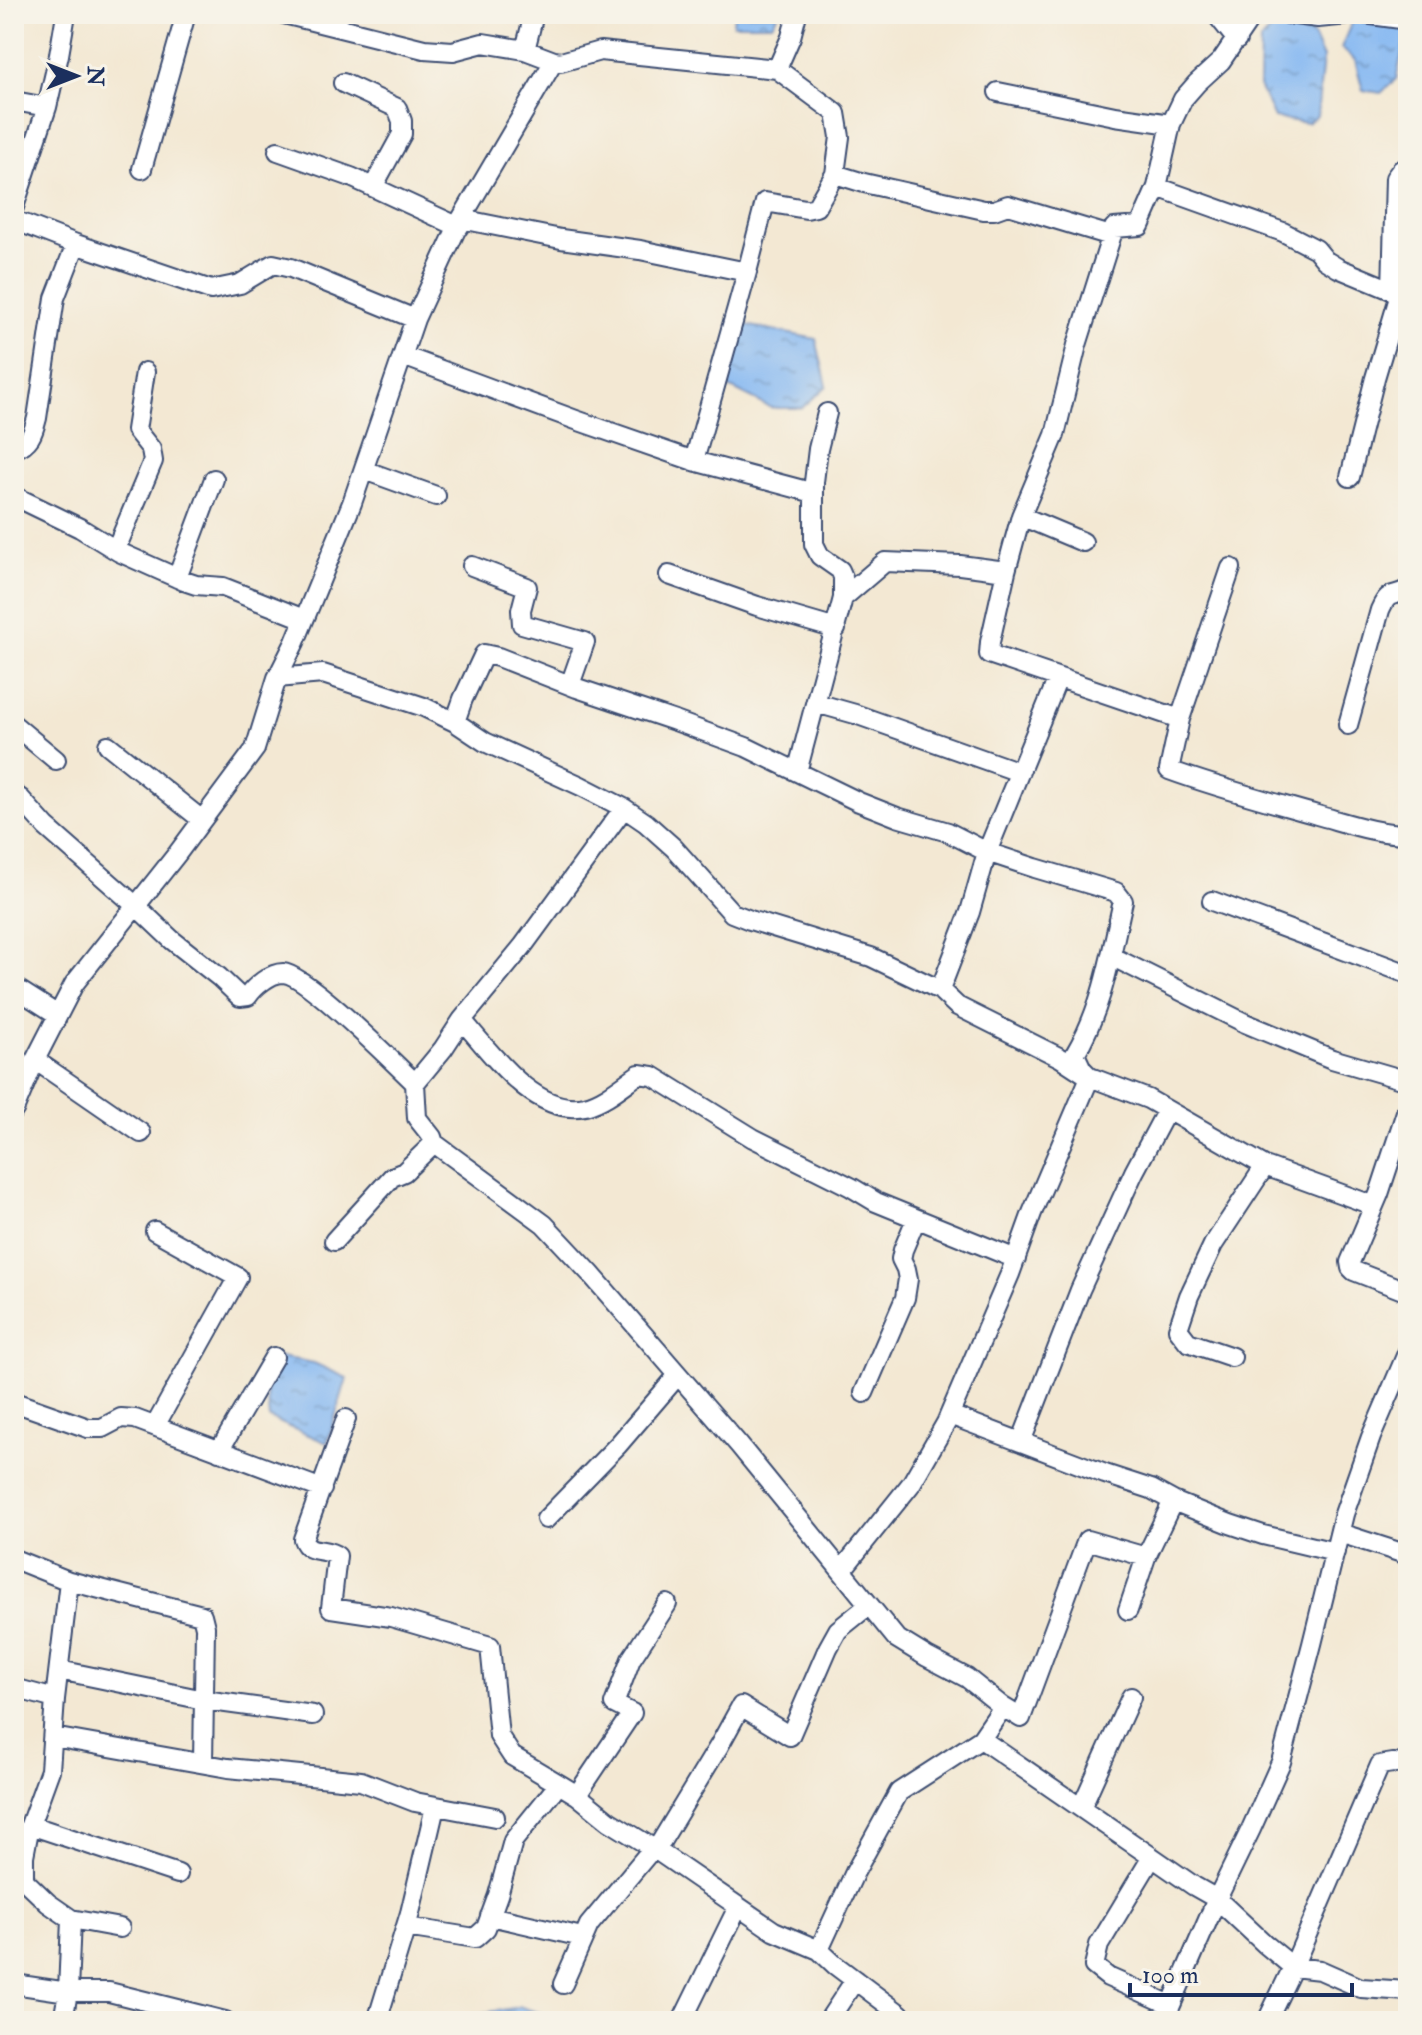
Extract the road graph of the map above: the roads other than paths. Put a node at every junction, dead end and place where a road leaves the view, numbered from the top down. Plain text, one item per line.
1 (66, 14) edge
2 (186, 14) edge
3 (284, 14) edge
4 (534, 14) edge
5 (797, 14) edge
6 (1216, 14) edge
7 (1253, 14) edge
8 (1288, 14) edge
9 (1362, 14) edge
10 (338, 20) edge
11 (1408, 20) edge
12 (1237, 40) junction
13 (525, 50) junction
14 (554, 61) junction
15 (777, 69) junction
16 (343, 83) dead end
17 (998, 92) dead end
18 (14, 101) edge
19 (47, 107) junction
20 (1171, 124) junction
21 (278, 151) dead end
22 (142, 169) dead end
23 (1408, 169) edge
24 (835, 174) junction
25 (373, 187) junction
26 (1157, 187) junction
27 (16, 196) edge
28 (14, 220) edge
29 (460, 223) junction
30 (1111, 236) junction
31 (76, 244) junction
32 (747, 272) junction
33 (1400, 294) edge
34 (415, 319) junction
35 (403, 356) junction
36 (145, 372) dead end
37 (827, 413) dead end
38 (14, 449) edge
39 (694, 461) junction
40 (364, 470) junction
41 (1350, 477) dead end
42 (214, 479) dead end
43 (814, 493) junction
44 (14, 496) edge
45 (436, 496) dead end
46 (1021, 516) junction
47 (1083, 542) dead end
48 (116, 549) junction
49 (472, 566) dead end
50 (1231, 568) dead end
51 (1006, 571) junction
52 (669, 575) dead end
53 (177, 578) junction
54 (1408, 589) edge
55 (843, 598) junction
56 (304, 619) junction
57 (836, 629) junction
58 (277, 678) junction
59 (1058, 678) junction
60 (570, 685) junction
61 (816, 703) junction
62 (1180, 719) junction
63 (455, 722) junction
64 (14, 725) edge
65 (1348, 725) dead end
66 (108, 745) dead end
67 (56, 760) dead end
68 (797, 772) junction
69 (1019, 772) junction
70 (14, 794) edge
71 (624, 808) junction
72 (202, 820) junction
73 (1408, 834) edge
74 (987, 852) junction
75 (1212, 901) dead end
76 (135, 905) junction
77 (1111, 956) junction
78 (1408, 974) edge
79 (14, 987) edge
80 (940, 990) junction
81 (58, 1015) junction
82 (462, 1020) junction
83 (35, 1060) junction
84 (1090, 1077) junction
85 (1408, 1081) edge
86 (415, 1083) junction
87 (17, 1098) edge
88 (1408, 1106) edge
89 (1167, 1110) junction
90 (141, 1133) dead end
91 (434, 1143) junction
92 (1265, 1166) junction
93 (1372, 1205) junction
94 (916, 1219) junction
95 (155, 1231) dead end
96 (334, 1241) dead end
97 (1016, 1259) junction
98 (1408, 1292) edge
99 (1408, 1351) edge
100 (274, 1357) dead end
101 (1232, 1357) dead end
102 (1404, 1371) edge
103 (678, 1375) junction
104 (864, 1393) dead end
105 (14, 1402) edge
106 (950, 1415) junction
107 (346, 1419) dead end
108 (155, 1426) junction
109 (1021, 1442) junction
110 (219, 1451) junction
111 (322, 1489) junction
112 (1173, 1501) junction
113 (546, 1519) dead end
114 (1340, 1533) junction
115 (1335, 1552) junction
116 (1408, 1555) edge
117 (1146, 1557) junction
118 (14, 1559) edge
119 (842, 1570) junction
120 (69, 1581) junction
121 (667, 1604) dead end
122 (869, 1605) junction
123 (1128, 1610) dead end
124 (59, 1670) junction
125 (14, 1688) edge
126 (1131, 1697) dead end
127 (55, 1699) junction
128 (204, 1700) junction
129 (1003, 1707) junction
130 (313, 1715) dead end
131 (53, 1737) junction
132 (981, 1739) junction
133 (203, 1763) junction
134 (1408, 1765) edge
135 (559, 1784) junction
136 (577, 1795) junction
137 (435, 1807) junction
138 (1081, 1808) junction
139 (495, 1817) dead end
140 (30, 1825) junction
141 (654, 1849) junction
142 (1152, 1857) junction
143 (178, 1874) dead end
144 (1217, 1899) junction
145 (738, 1907) junction
146 (490, 1916) junction
147 (71, 1919) junction
148 (406, 1927) junction
149 (120, 1928) dead end
150 (582, 1937) junction
151 (819, 1950) junction
152 (1293, 1967) junction
153 (855, 1980) junction
154 (14, 1984) edge
155 (563, 1984) dead end
156 (1408, 1991) edge
157 (68, 1992) junction
158 (158, 2013) edge
159 (1171, 2015) edge
160 (63, 2021) edge
161 (225, 2021) edge
162 (377, 2021) edge
163 (682, 2021) edge
164 (828, 2021) edge
165 (900, 2021) edge
166 (1267, 2021) edge

1 - 19 street
2 - 22 street
3 - 10 street
4 - 13 street
5 - 15 street
6 - 12 street
7 - 12 street
8 - 9 street
9 - 11 street
10 - 13 street
12 - 20 street
13 - 14 street
14 - 15 street
14 - 29 street
15 - 24 street
16 - 25 street
17 - 20 street
18 - 19 street
19 - 27 street
20 - 26 street
21 - 25 street
23 - 33 street
24 - 30 street
24 - 32 street
25 - 29 street
26 - 30 street
26 - 33 street
28 - 31 street
29 - 32 street
29 - 34 street
30 - 46 street
31 - 34 street
31 - 38 street
32 - 39 street
33 - 41 street
34 - 35 street
35 - 39 street
35 - 40 street
36 - 48 street
37 - 43 street
39 - 43 street
40 - 45 street
40 - 56 street
42 - 53 street
43 - 55 street
44 - 48 street
46 - 47 street
46 - 51 street
48 - 53 street
49 - 60 street
50 - 62 street
51 - 55 street
51 - 59 street
52 - 57 street
53 - 56 street
54 - 65 street
55 - 57 street
56 - 58 street
57 - 61 street
58 - 63 street
58 - 72 street
59 - 62 street
59 - 69 street
60 - 63 street
60 - 68 street
61 - 68 street
61 - 69 street
62 - 73 street
63 - 71 street
64 - 67 street
66 - 72 street
68 - 74 street
69 - 74 street
70 - 76 street
71 - 80 street
71 - 82 street
72 - 76 street
74 - 77 street
74 - 80 street
75 - 78 street
76 - 81 street
76 - 86 street
77 - 84 street
77 - 85 street
79 - 81 street
80 - 84 street
81 - 83 street
82 - 86 street
82 - 94 street
83 - 87 street
83 - 90 street
84 - 89 street
84 - 97 street
86 - 91 street
88 - 93 street
89 - 92 street
89 - 109 street
91 - 96 street
91 - 103 street
92 - 93 street
92 - 101 street
93 - 98 street
94 - 97 street
94 - 104 street
95 - 108 street
97 - 106 street
99 - 102 street
100 - 110 street
102 - 114 street
103 - 113 street
103 - 119 street
105 - 108 street
106 - 109 street
106 - 119 street
107 - 111 street
108 - 110 street
109 - 112 street
110 - 111 street
111 - 135 street
112 - 115 street
112 - 117 street
114 - 115 street
114 - 116 street
115 - 144 street
117 - 123 street
117 - 129 street
118 - 120 street
119 - 122 street
120 - 124 street
120 - 128 street
121 - 136 street
122 - 129 street
122 - 141 street
124 - 127 street
124 - 128 street
125 - 127 street
126 - 138 street
127 - 131 street
128 - 130 street
128 - 133 street
129 - 132 street
131 - 133 street
131 - 140 street
132 - 138 street
132 - 151 street
133 - 137 street
134 - 152 street
135 - 136 street
135 - 146 street
136 - 141 street
137 - 139 street
137 - 148 street
138 - 142 street
140 - 143 street
140 - 147 street
141 - 145 street
141 - 150 street
142 - 144 street
142 - 159 street
144 - 152 street
144 - 159 street
145 - 151 street
145 - 163 street
146 - 148 street
146 - 150 street
147 - 149 street
147 - 157 street
148 - 162 street
150 - 155 street
151 - 153 street
152 - 156 street
152 - 166 street
153 - 164 street
153 - 165 street
154 - 157 street
157 - 158 street
157 - 160 street
158 - 161 street

